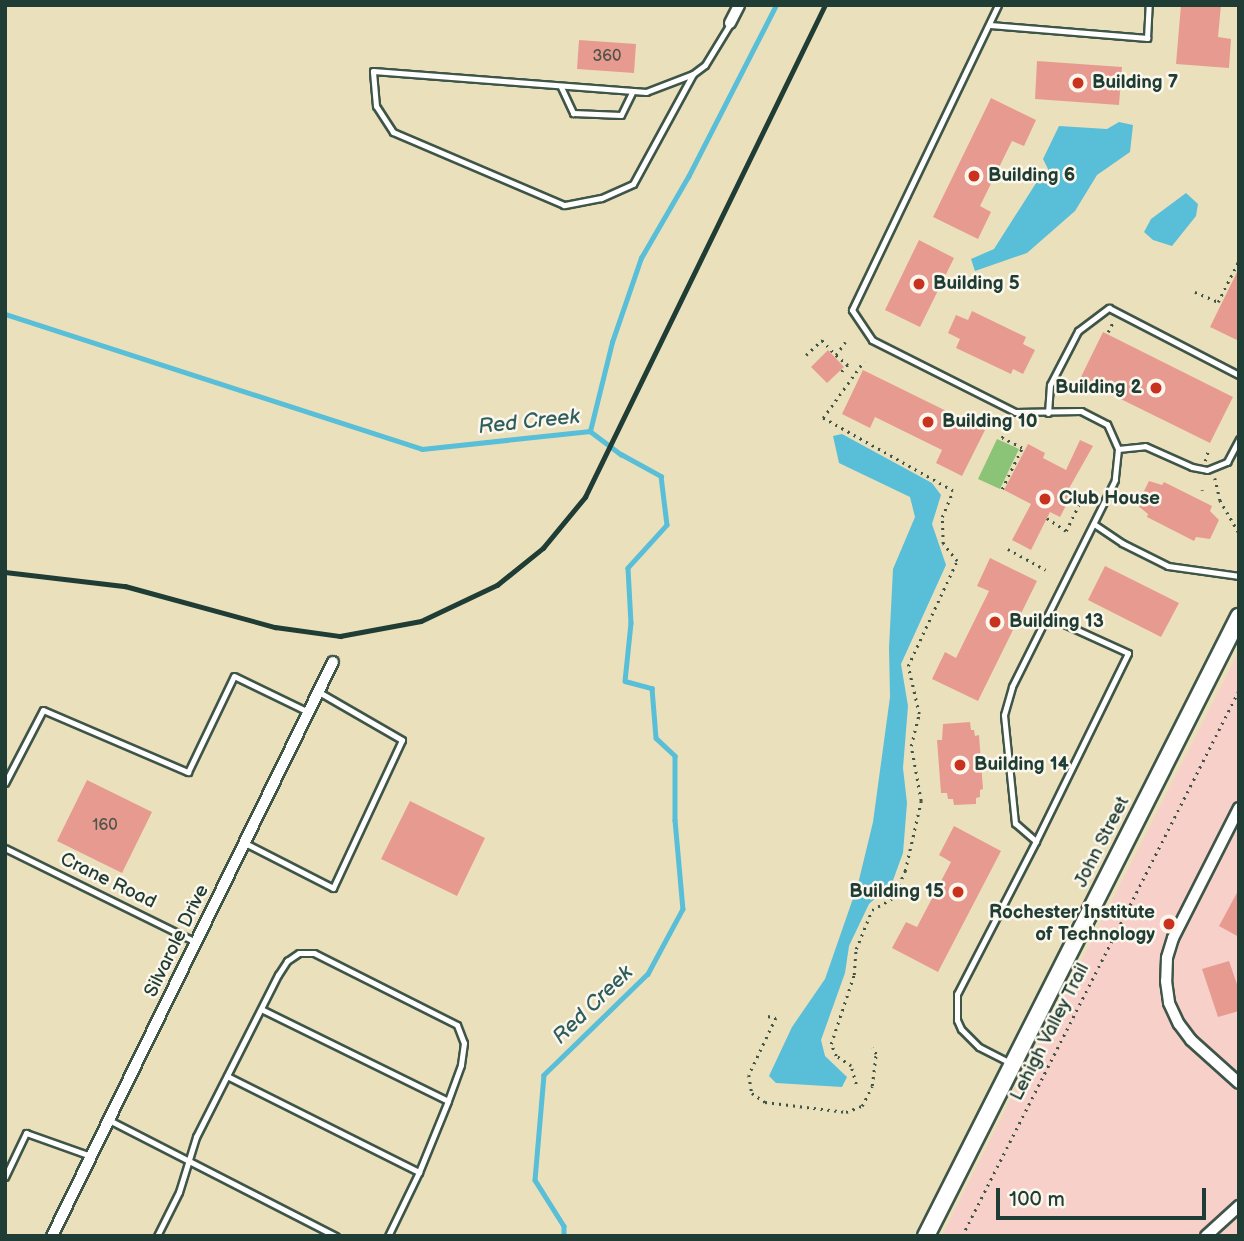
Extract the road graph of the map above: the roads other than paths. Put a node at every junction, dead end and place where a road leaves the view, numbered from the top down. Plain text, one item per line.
1 (739, 5) edge
2 (999, 5) edge
3 (1149, 5) edge
4 (730, 23) joint
5 (990, 25) junction
6 (693, 74) junction
7 (561, 87) junction
8 (632, 92) junction
9 (1239, 375) edge
10 (1048, 413) junction
11 (1239, 439) edge
12 (1118, 449) junction
13 (1094, 524) junction
14 (1239, 576) edge
15 (1049, 617) junction
16 (1239, 617) edge
17 (333, 662) dead end
18 (319, 692) junction
19 (307, 712) junction
20 (5, 783) edge
21 (1239, 808) edge
22 (1036, 841) junction
23 (245, 843) junction
24 (5, 848) edge
25 (196, 942) junction
26 (261, 1009) junction
27 (1013, 1065) junction
28 (227, 1076) junction
29 (1239, 1083) edge
30 (448, 1101) junction
31 (109, 1120) junction
32 (91, 1156) junction
33 (186, 1160) junction
34 (419, 1172) junction
35 (5, 1177) edge
36 (1239, 1206) edge
37 (52, 1236) edge
38 (157, 1236) edge
39 (336, 1236) edge
40 (388, 1236) edge
41 (926, 1236) edge
42 (1206, 1236) edge

1 - 4 street
2 - 5 lane
3 - 5 lane
4 - 6 lane
5 - 10 lane
6 - 7 lane
6 - 8 lane
7 - 8 lane
7 - 8 lane
9 - 10 lane
10 - 12 lane
11 - 12 lane
12 - 13 lane
13 - 14 lane
13 - 15 lane
15 - 22 lane
15 - 22 lane
16 - 27 street, John Street
17 - 18 street, Silvarole Drive
18 - 19 street, Silvarole Drive
18 - 23 lane
19 - 20 lane
19 - 23 street, Silvarole Drive
21 - 29 street
22 - 27 lane
23 - 25 street, Silvarole Drive
24 - 25 lane, Crane Road
25 - 31 street, Silvarole Drive
26 - 28 lane
26 - 30 lane
26 - 30 lane
27 - 41 street, John Street
28 - 33 lane
28 - 34 lane
30 - 34 lane
31 - 32 street, Silvarole Drive
31 - 33 lane
32 - 35 lane
32 - 37 street, Silvarole Drive
33 - 38 lane
33 - 39 lane
34 - 40 lane
36 - 42 street

